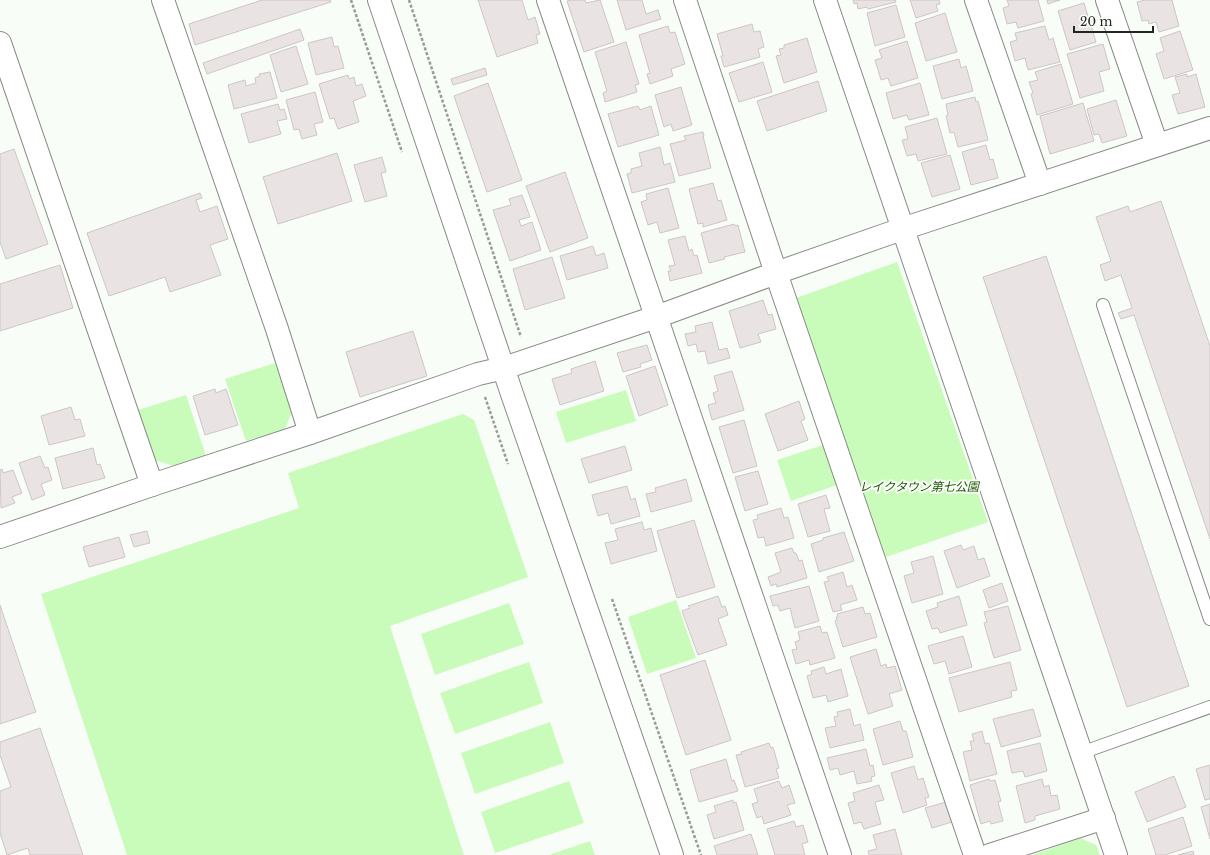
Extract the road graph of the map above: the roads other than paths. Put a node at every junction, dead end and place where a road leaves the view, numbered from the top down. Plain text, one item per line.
1 (163, 0) edge
2 (379, 0) edge
3 (548, 0) edge
4 (685, 0) edge
5 (825, 0) edge
6 (976, 0) edge
7 (1107, 0) edge
8 (0, 43) edge
9 (1210, 128) edge
10 (1157, 145) junction
11 (1040, 184) junction
12 (902, 229) junction
13 (776, 273) junction
14 (1103, 305) dead end
15 (656, 317) junction
16 (504, 368) junction
17 (310, 433) junction
18 (152, 485) junction
19 (0, 537) edge
20 (1210, 619) edge
21 (1210, 707) edge
22 (1081, 753) junction
23 (1104, 818) junction
24 (672, 855) edge
25 (840, 855) edge
26 (975, 855) edge
27 (990, 855) edge
28 (1116, 855) edge

1 - 17 street
2 - 16 street
3 - 15 street
4 - 13 street
5 - 12 street
6 - 11 street
7 - 10 street
8 - 18 street
9 - 10 street
10 - 11 street
11 - 12 street
12 - 13 street
12 - 22 street
13 - 15 street
13 - 26 street
14 - 20 lane
15 - 16 street
15 - 25 street
16 - 17 street
16 - 24 street
17 - 18 street
18 - 19 street
21 - 22 lane
22 - 23 street
23 - 27 street
23 - 28 street

